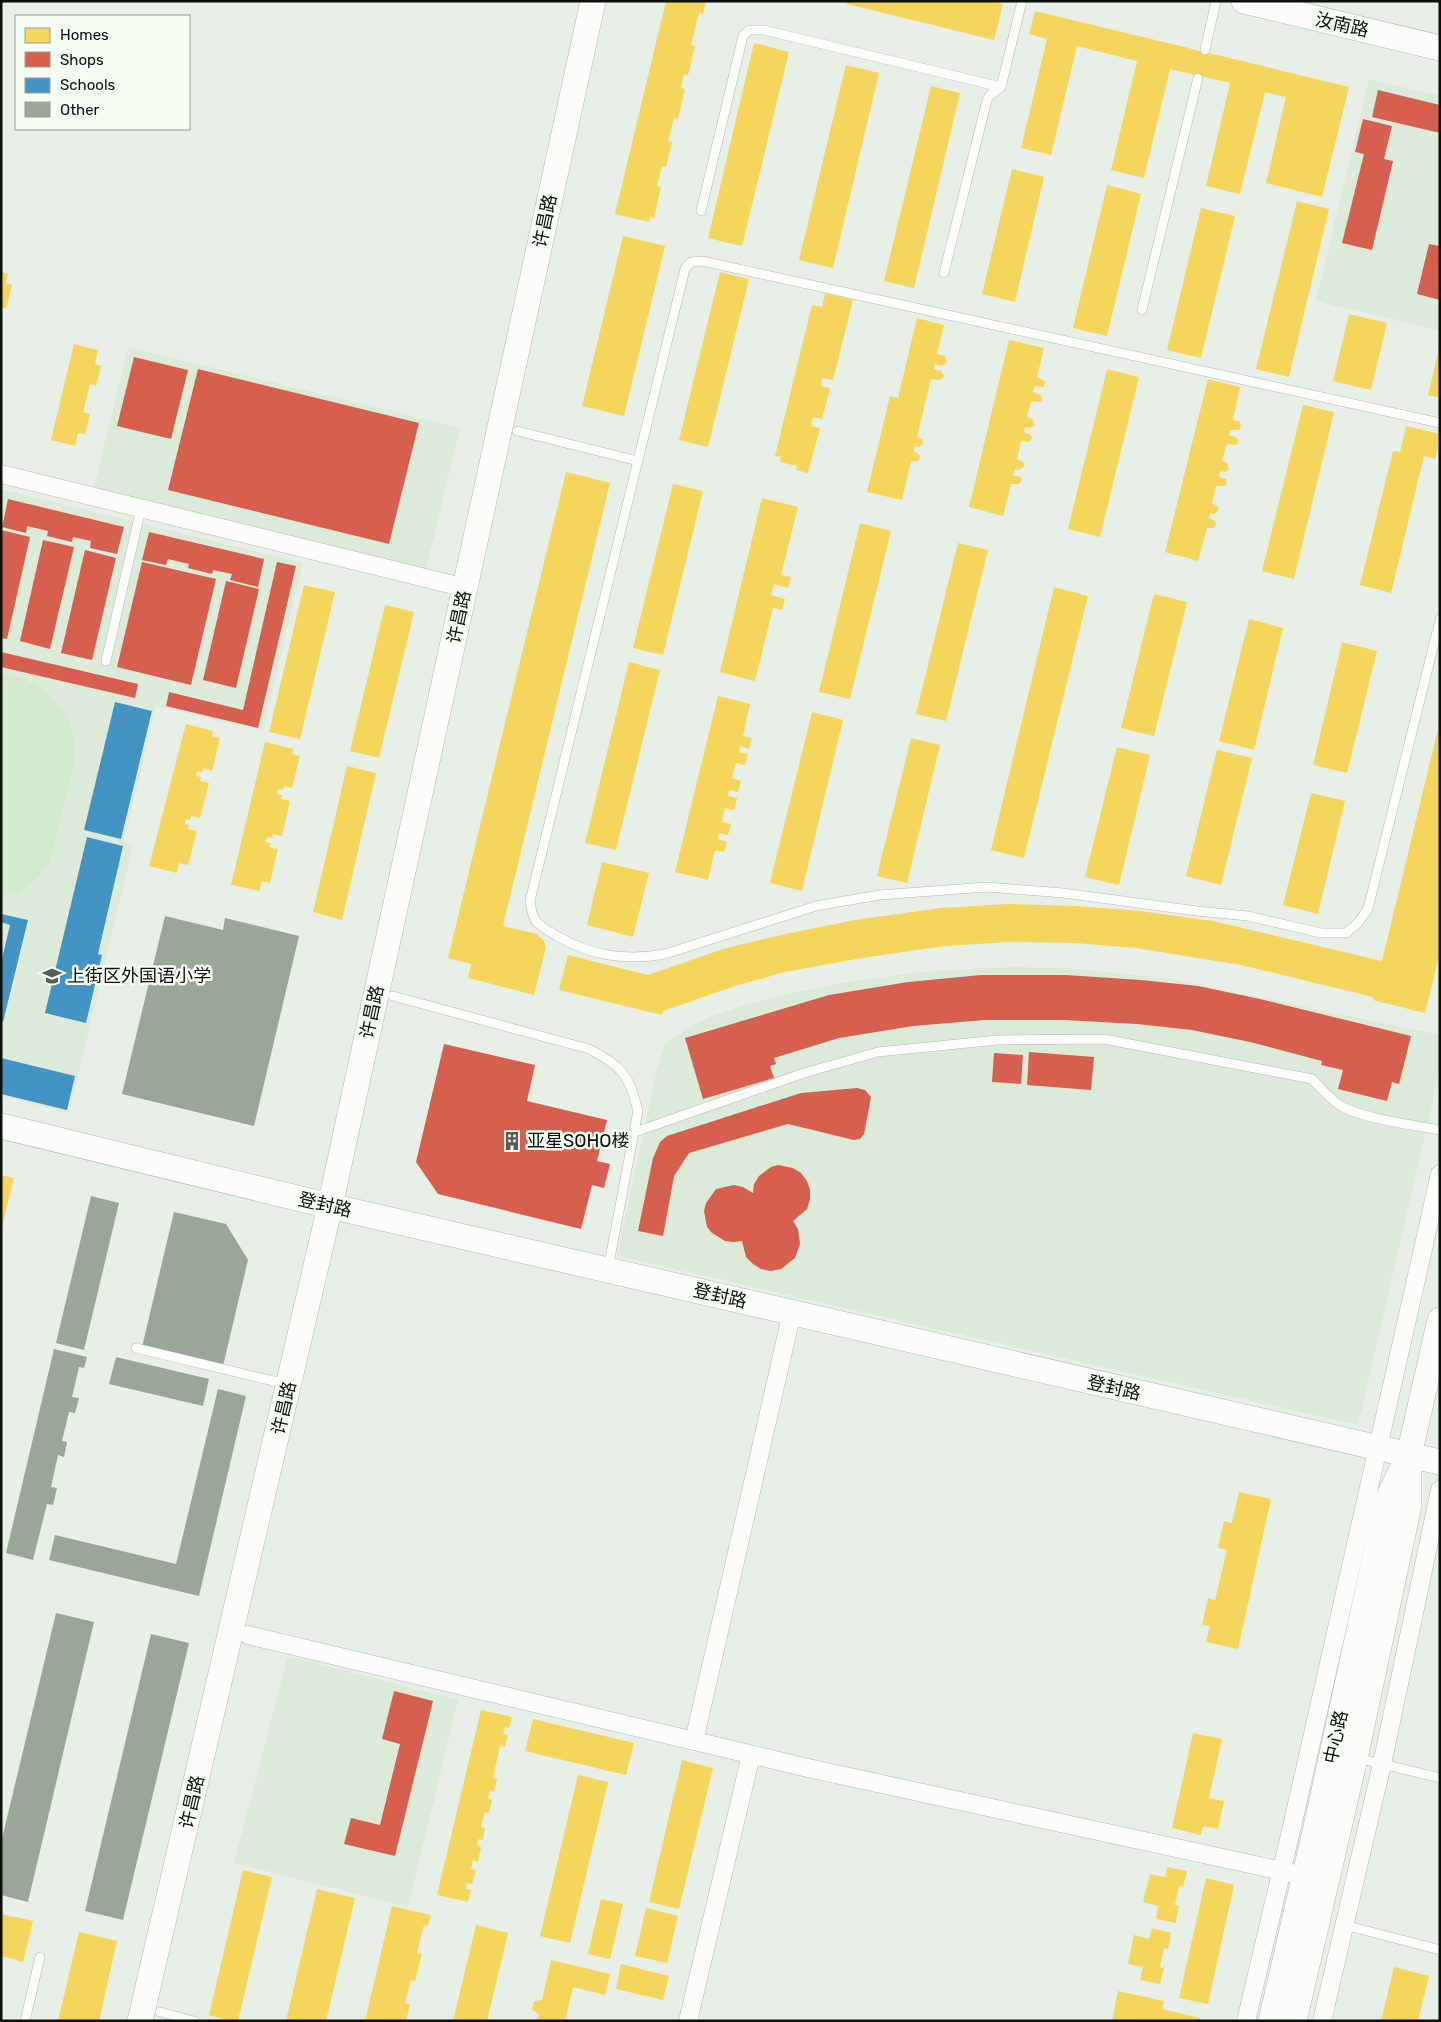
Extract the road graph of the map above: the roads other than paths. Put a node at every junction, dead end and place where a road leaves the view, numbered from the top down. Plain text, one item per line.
1 (593, 1) edge
2 (610, 1) edge
3 (1022, 1) edge
4 (1216, 1) edge
5 (1244, 1) edge
6 (1440, 48) edge
7 (1205, 50) dead end
8 (1198, 78) dead end
9 (1001, 87) junction
10 (701, 211) dead end
11 (944, 273) dead end
12 (1142, 310) dead end
13 (1440, 424) edge
14 (517, 431) junction
15 (638, 461) junction
16 (1, 474) edge
17 (141, 508) junction
18 (466, 588) junction
19 (1440, 619) edge
20 (1436, 647) edge
21 (106, 661) dead end
22 (393, 996) junction
23 (1, 1126) edge
24 (1440, 1130) edge
25 (634, 1132) junction
26 (1440, 1174) edge
27 (338, 1208) junction
28 (608, 1270) junction
29 (792, 1312) junction
30 (1440, 1320) edge
31 (136, 1348) dead end
32 (289, 1385) junction
33 (1378, 1448) junction
34 (1409, 1455) junction
35 (1440, 1462) edge
36 (1440, 1490) edge
37 (248, 1635) junction
38 (694, 1741) junction
39 (750, 1755) junction
40 (1356, 1758) junction
41 (1382, 1764) junction
42 (1440, 1778) edge
43 (1293, 1873) junction
44 (1344, 1926) junction
45 (1440, 1950) edge
46 (40, 1957) dead end
47 (153, 2018) edge
48 (25, 2021) edge
49 (194, 2021) edge
50 (688, 2021) edge
51 (1246, 2021) edge
52 (1271, 2021) edge
53 (1294, 2021) edge
54 (1322, 2021) edge

1 - 18 street, 许昌路
2 - 14 street, 许昌路
3 - 9 lane
4 - 7 lane
5 - 6 street, 汝南路
8 - 12 lane
9 - 10 lane
9 - 11 lane
13 - 15 lane
14 - 15 lane
14 - 22 street, 许昌路
15 - 20 lane
16 - 17 street
17 - 18 street
17 - 21 lane
18 - 27 street, 许昌路
19 - 20 lane
22 - 25 lane
22 - 27 street, 许昌路
23 - 27 street, 登封路
24 - 25 lane
25 - 28 lane
26 - 33 street
27 - 28 street, 登封路
27 - 32 street, 许昌路
27 - 37 street, 许昌路
28 - 29 street, 登封路
29 - 33 street, 登封路
29 - 38 street
30 - 34 street, 中心路
31 - 32 lane
32 - 47 street, 许昌路
33 - 34 street, 登封路
33 - 43 street
34 - 35 street, 登封路
34 - 40 street, 中心路
34 - 43 street, 中心路
36 - 41 street
37 - 38 street
37 - 47 street, 许昌路
38 - 39 street
39 - 43 street
39 - 50 street
40 - 41 lane
40 - 53 street, 中心路
41 - 42 lane
41 - 44 street
43 - 51 street
43 - 52 street, 中心路
44 - 45 lane
44 - 54 street
46 - 48 lane
47 - 49 lane

